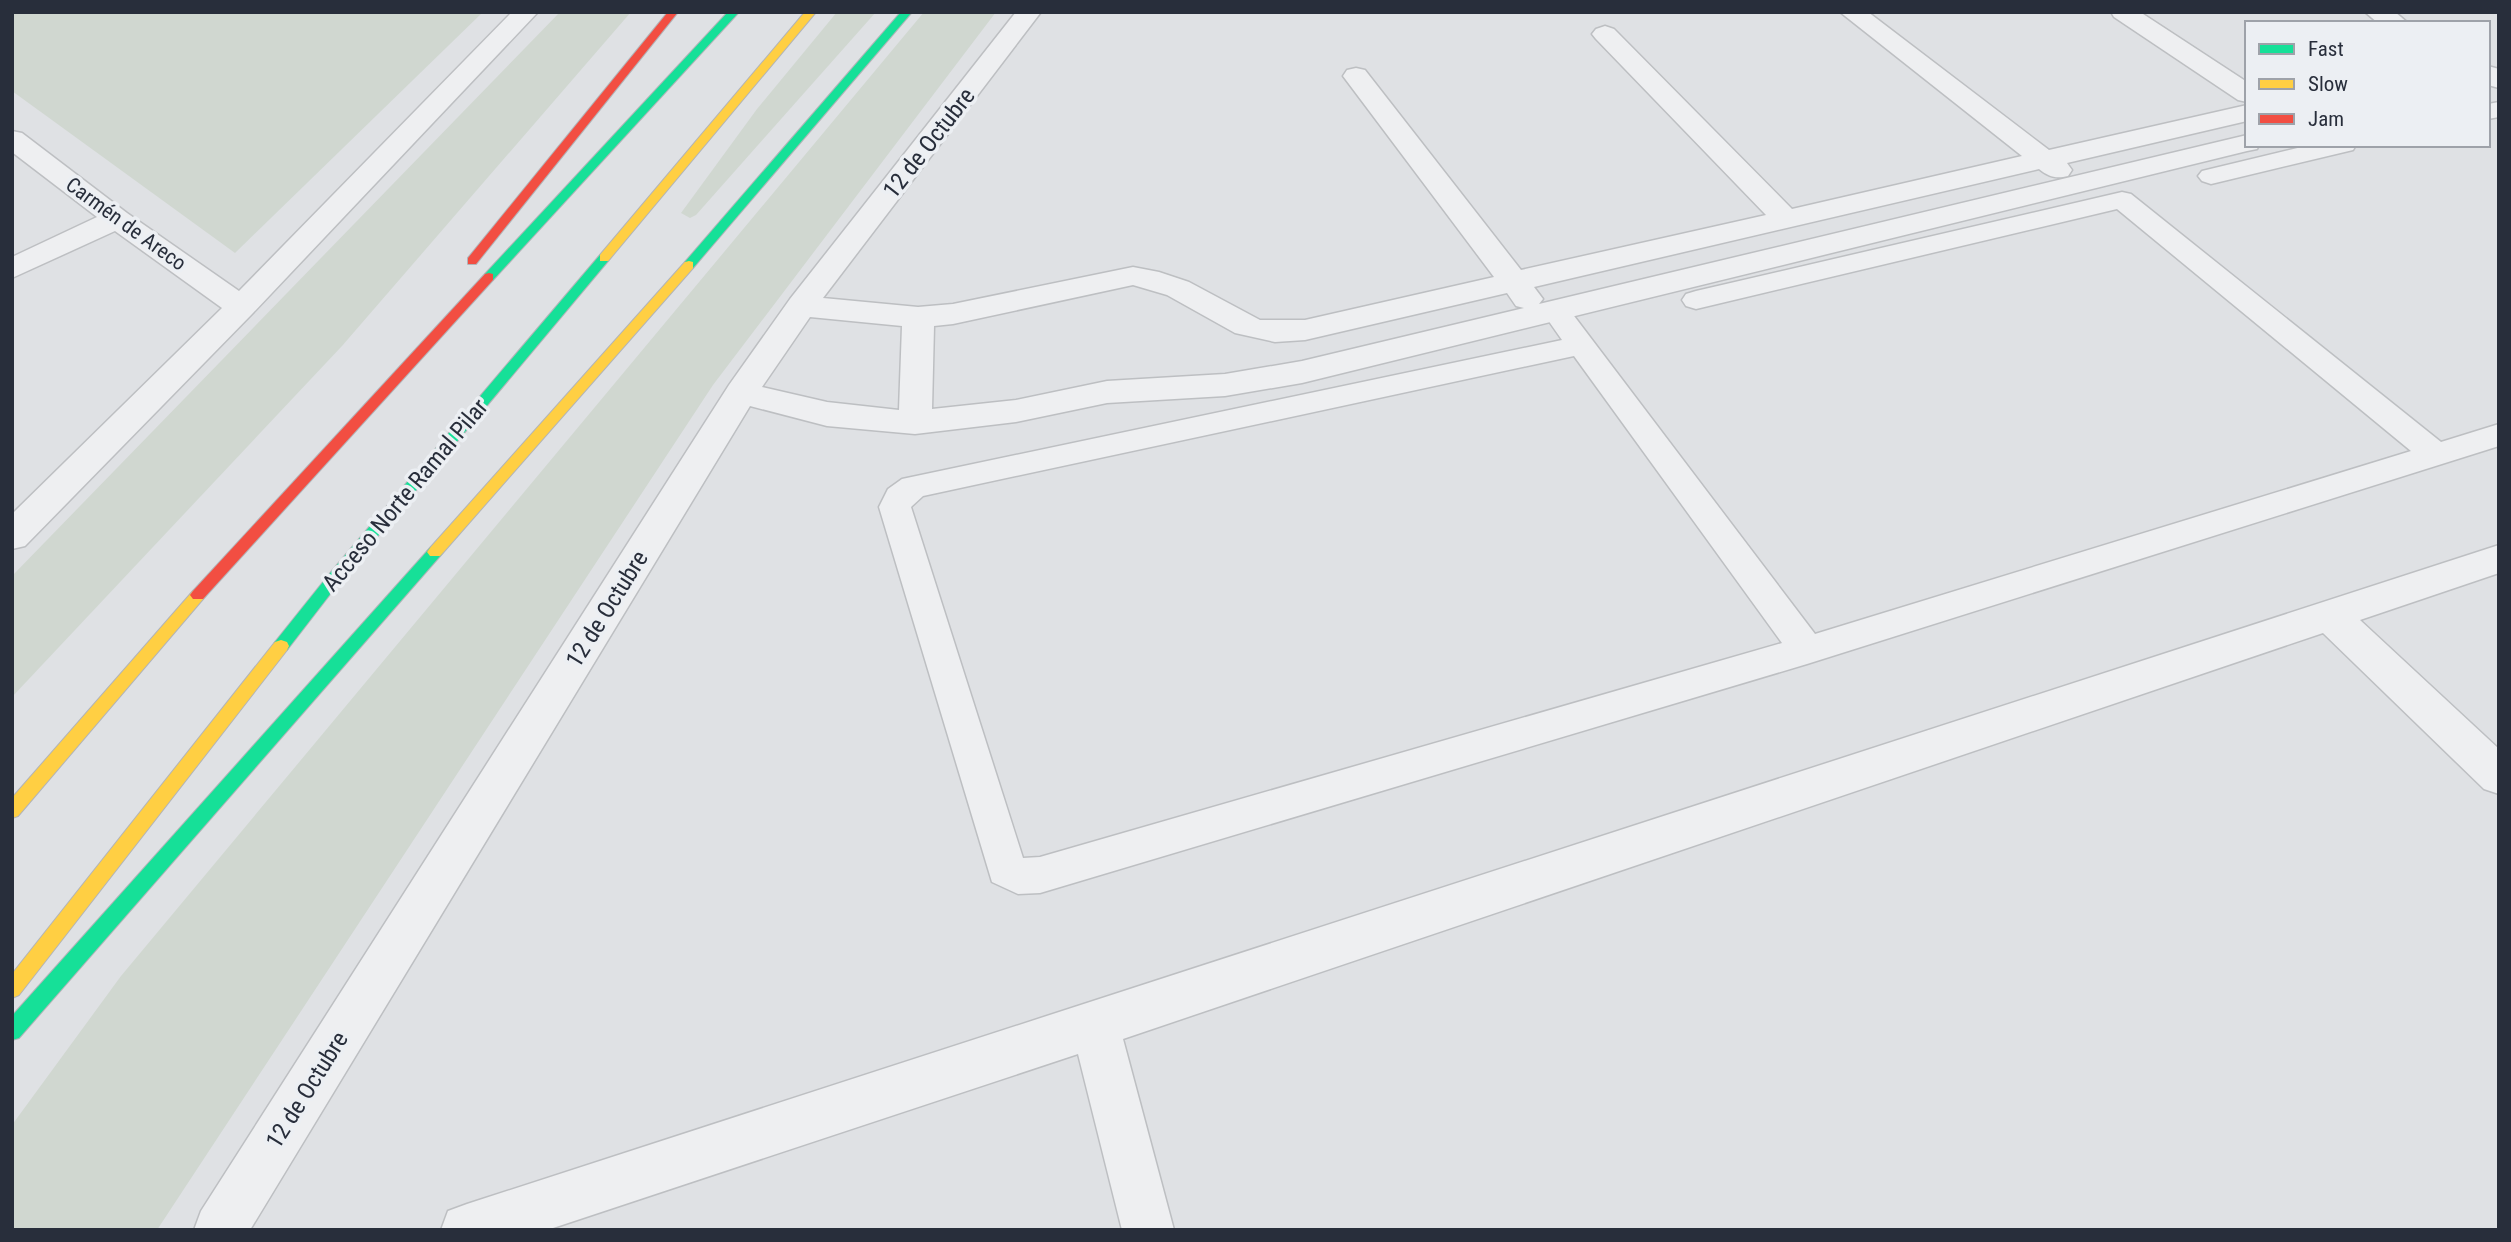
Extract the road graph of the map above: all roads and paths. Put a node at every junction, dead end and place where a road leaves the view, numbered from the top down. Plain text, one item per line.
1 (526, 12) edge
2 (673, 12) edge
3 (734, 12) edge
4 (811, 12) edge
5 (907, 12) edge
6 (1029, 12) edge
7 (1852, 12) edge
8 (2123, 12) edge
9 (2377, 12) edge
10 (2393, 21) edge
11 (1605, 34) dead end
12 (1356, 76) dead end
13 (2245, 93) edge
14 (2245, 113) edge
15 (12, 139) edge
16 (2245, 143) edge
17 (2335, 147) edge
18 (2045, 160) junction
19 (2211, 176) dead end
20 (2076, 184) junction
21 (1785, 218) junction
22 (117, 219) junction
23 (12, 270) edge
24 (464, 272) dead end
25 (1513, 281) junction
26 (1696, 300) dead end
27 (800, 306) junction
28 (241, 307) junction
29 (1547, 312) junction
30 (918, 317) junction
31 (411, 336) dead end
32 (1581, 345) junction
33 (741, 393) junction
34 (915, 422) junction
35 (2499, 435) edge
36 (2436, 454) junction
37 (254, 531) junction
38 (12, 536) edge
39 (2499, 559) edge
40 (2328, 614) junction
41 (1807, 650) junction
42 (2499, 776) edge
43 (12, 811) edge
44 (12, 989) edge
45 (1095, 1025) junction
46 (12, 1031) edge
47 (220, 1230) edge
48 (467, 1230) edge
49 (1148, 1230) edge

1 - 28 street
2 - 24 highway
3 - 37 highway
4 - 44 highway, Acceso Norte Ramal Pilar
5 - 46 highway
6 - 27 street, 12 de Octubre
7 - 18 street
8 - 13 street
9 - 10 street
11 - 21 street
12 - 25 street
14 - 18 street
15 - 22 street, Carmén de Areco
16 - 20 street
17 - 19 lane
18 - 20 street
18 - 21 street
20 - 29 street
21 - 25 street
22 - 23 street
22 - 28 street, Carmén de Areco
25 - 29 street
25 - 30 street
26 - 36 lane
27 - 30 street
27 - 33 street, 12 de Octubre
28 - 38 street
29 - 32 lane
29 - 34 street
30 - 34 street
31 - 37 highway
32 - 41 lane
32 - 41 lane
33 - 34 street
33 - 47 street, 12 de Octubre
35 - 36 lane
36 - 41 lane
37 - 43 highway
39 - 40 street
40 - 42 street
40 - 45 street
45 - 48 street
45 - 49 street

